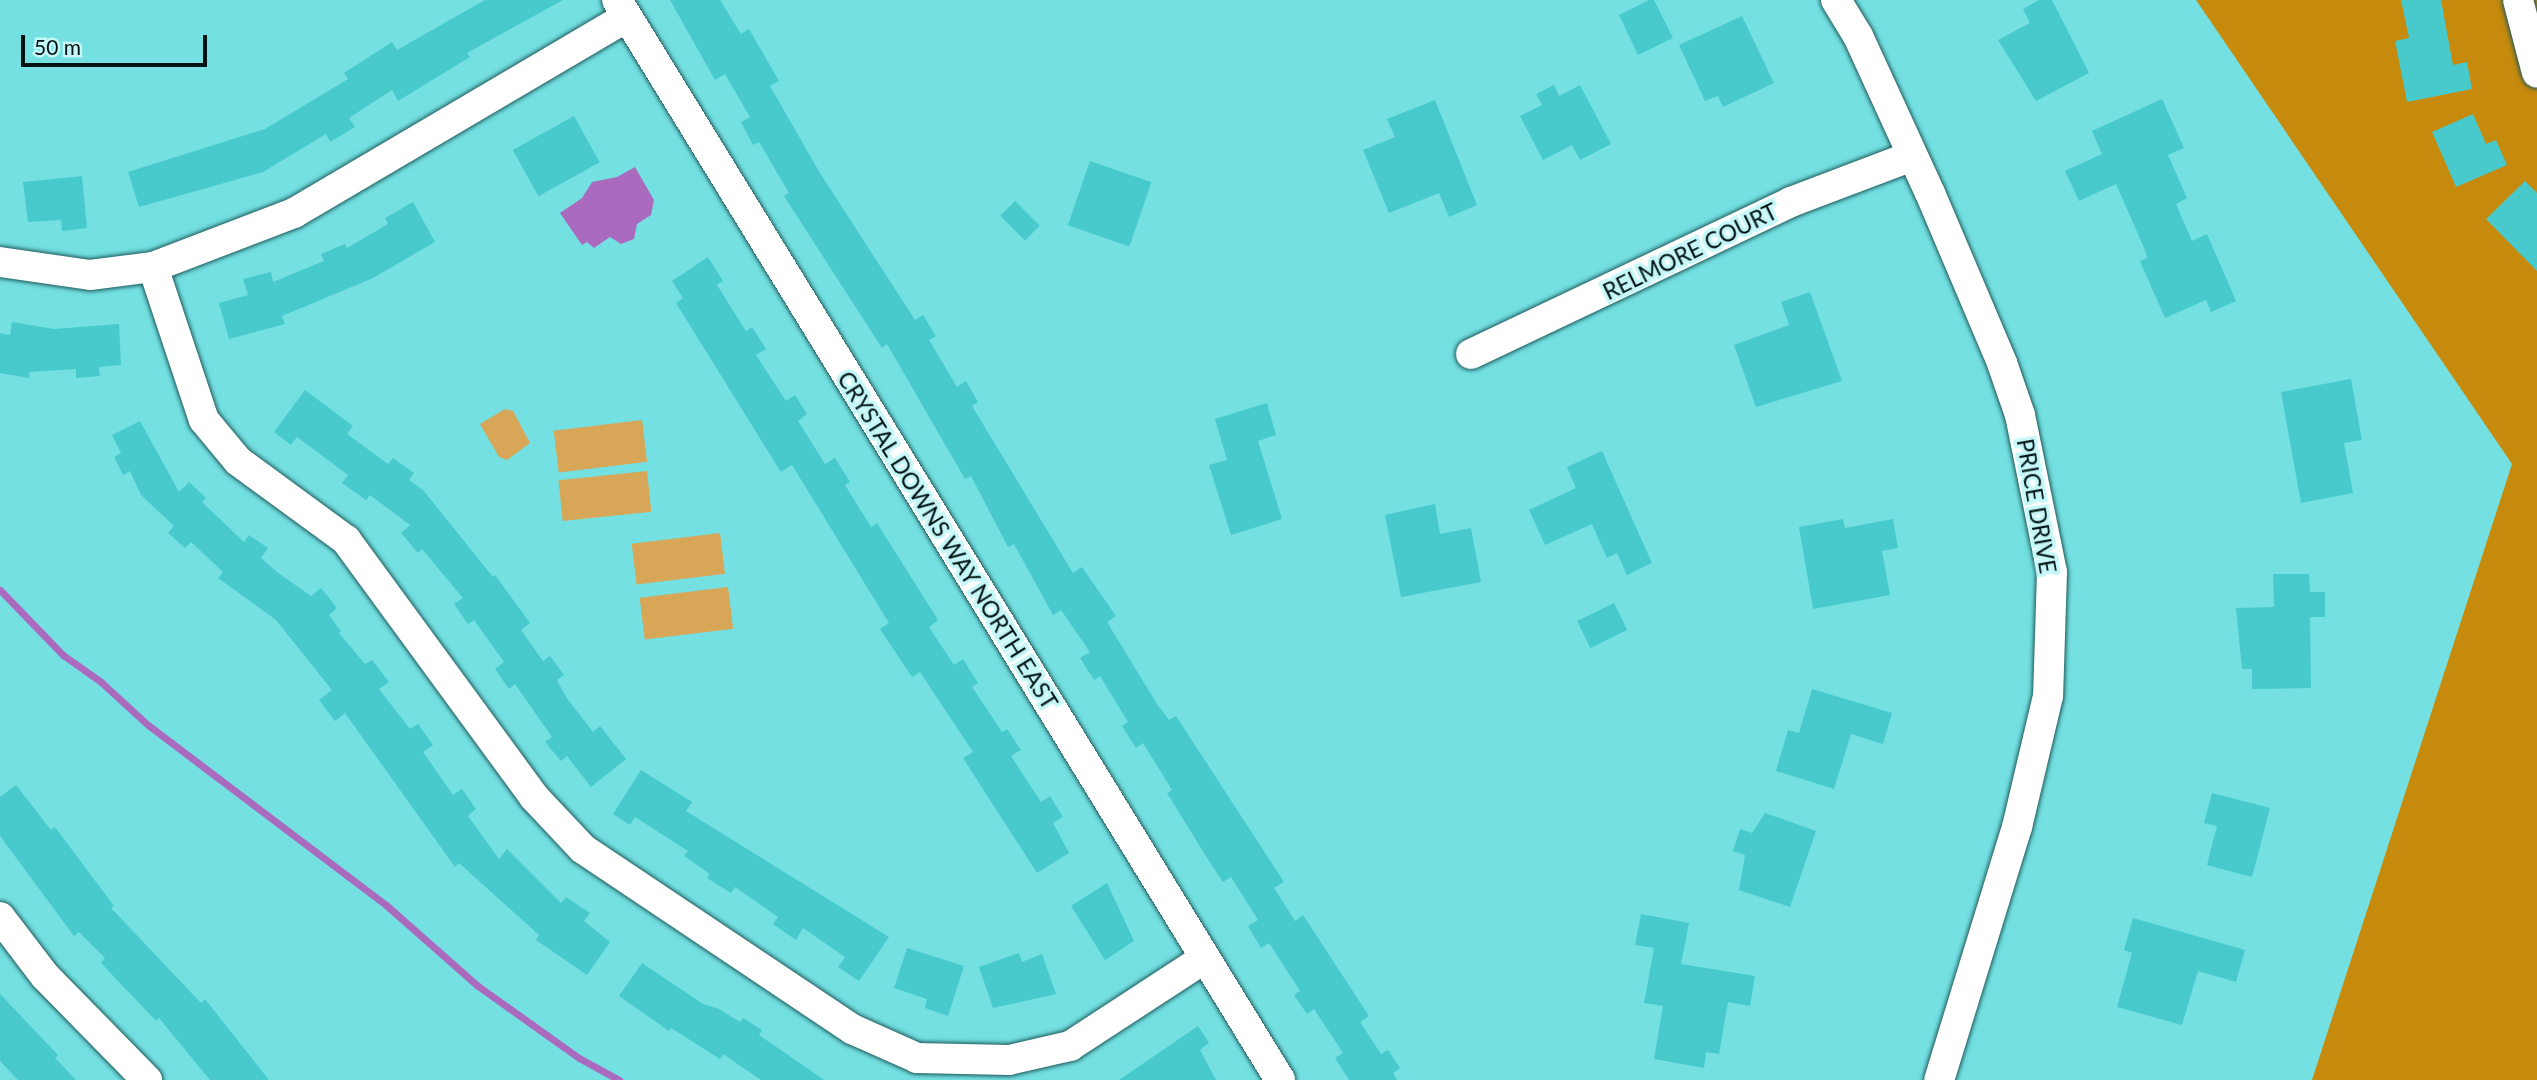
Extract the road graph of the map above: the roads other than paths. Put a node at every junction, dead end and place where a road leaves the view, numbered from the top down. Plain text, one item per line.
1 (1836, 0) edge
2 (2518, 0) edge
3 (622, 8) edge
4 (2537, 73) edge
5 (1912, 156) junction
6 (0, 262) edge
7 (153, 267) junction
8 (1471, 354) dead end
9 (0, 917) edge
10 (1205, 958) junction
11 (147, 1080) edge
12 (1280, 1080) edge
13 (1940, 1080) edge

1 - 5 street, PRICE DRIVE
2 - 4 street
3 - 7 street
3 - 10 street, CRYSTAL DOWNS WAY NORTH EAST
5 - 8 street, RELMORE COURT
5 - 13 street, PRICE DRIVE
6 - 7 street
7 - 10 street
9 - 11 street
10 - 12 street, CRYSTAL DOWNS WAY NORTH EAST

